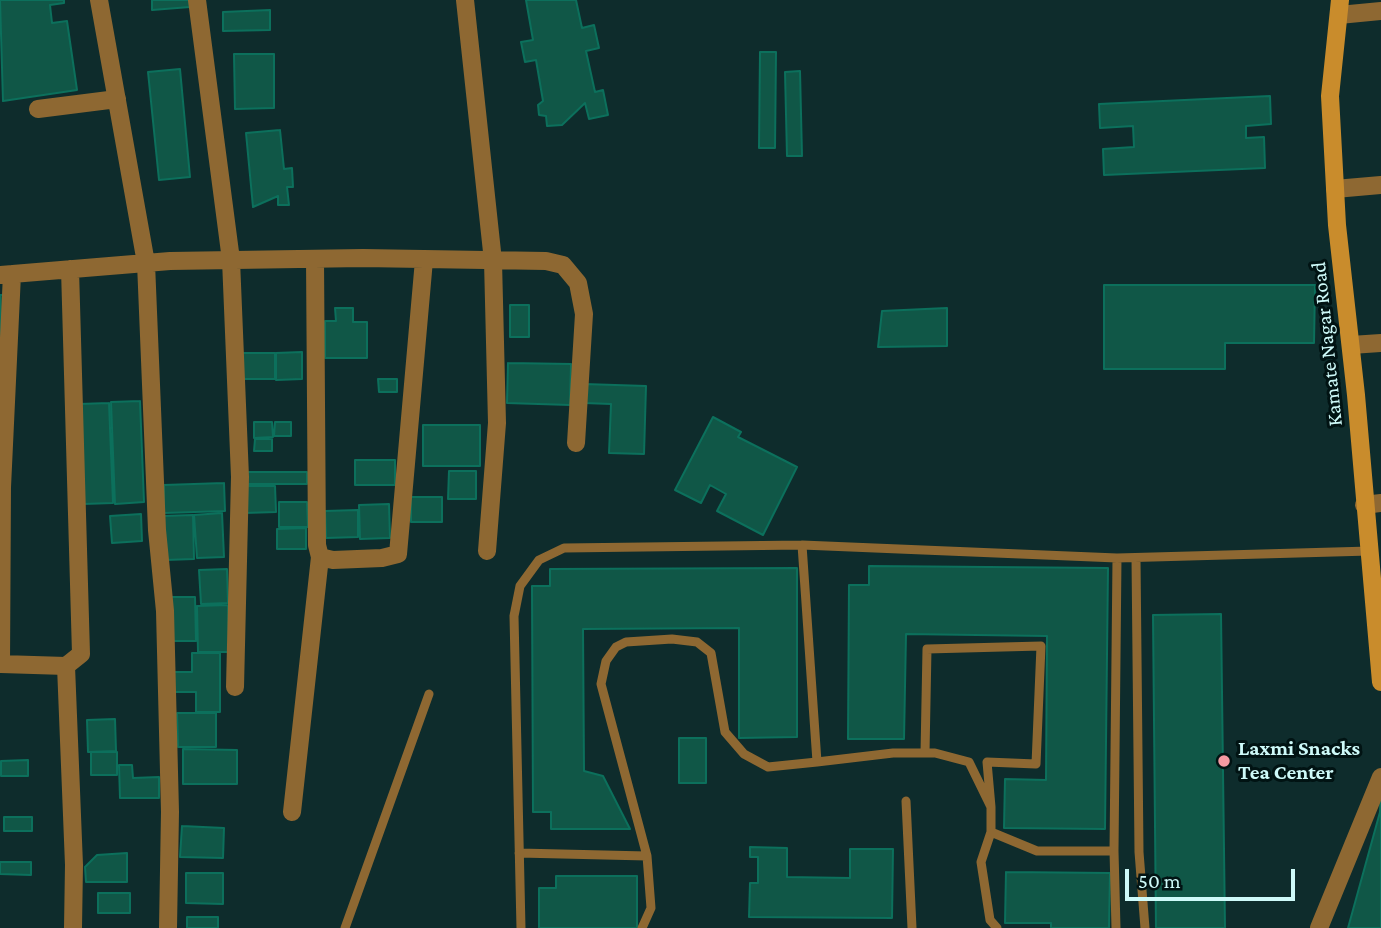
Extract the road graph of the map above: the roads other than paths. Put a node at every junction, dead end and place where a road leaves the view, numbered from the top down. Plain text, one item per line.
1 (99, 0) edge
2 (197, 0) edge
3 (465, 0) edge
4 (1340, 8) edge
5 (1381, 11) edge
6 (117, 99) junction
7 (38, 109) dead end
8 (1381, 185) edge
9 (1335, 189) junction
10 (315, 259) junction
11 (231, 260) junction
12 (424, 260) junction
13 (492, 261) junction
14 (146, 263) junction
15 (70, 269) junction
16 (6, 274) edge
17 (1381, 342) edge
18 (1350, 345) junction
19 (576, 443) dead end
20 (1373, 504) edge
21 (802, 544) junction
22 (488, 551) dead end
23 (1370, 551) junction
24 (320, 556) junction
25 (1117, 558) junction
26 (1136, 558) junction
27 (1, 664) edge
28 (66, 666) junction
29 (0, 677) edge
30 (1381, 682) edge
31 (235, 687) dead end
32 (429, 694) dead end
33 (925, 753) junction
34 (817, 762) junction
35 (1381, 777) edge
36 (906, 801) dead end
37 (991, 807) junction
38 (292, 812) dead end
39 (991, 832) junction
40 (1114, 851) junction
41 (519, 853) junction
42 (648, 856) junction
43 (73, 928) edge
44 (168, 928) edge
45 (345, 928) edge
46 (520, 928) edge
47 (642, 928) edge
48 (912, 928) edge
49 (997, 928) edge
50 (1116, 928) edge
51 (1144, 928) edge
52 (1319, 928) edge

1 - 6 street
2 - 11 street
3 - 13 street
4 - 5 street
4 - 9 street, Kamate Nagar Road
6 - 7 street
6 - 14 street
8 - 9 street
9 - 18 street, Kamate Nagar Road
10 - 11 street
10 - 12 street
10 - 24 street
11 - 14 street
11 - 31 street
12 - 13 street
12 - 24 street
13 - 19 street
13 - 22 street
14 - 15 street
14 - 44 street
15 - 16 street
15 - 28 street
16 - 27 street
17 - 18 street
18 - 20 street, Kamate Nagar Road
20 - 23 street, Kamate Nagar Road
21 - 25 lane
21 - 34 lane
21 - 41 lane
23 - 26 lane
23 - 30 street, Kamate Nagar Road
24 - 38 street
25 - 26 lane
25 - 40 lane
26 - 51 lane
27 - 28 street
27 - 29 street
28 - 43 street
32 - 45 lane
33 - 34 lane
33 - 37 lane
33 - 37 lane
34 - 42 lane
35 - 52 street
36 - 48 lane
37 - 39 lane
39 - 40 lane
39 - 49 lane
40 - 50 lane
41 - 42 lane
41 - 46 lane
42 - 47 lane

